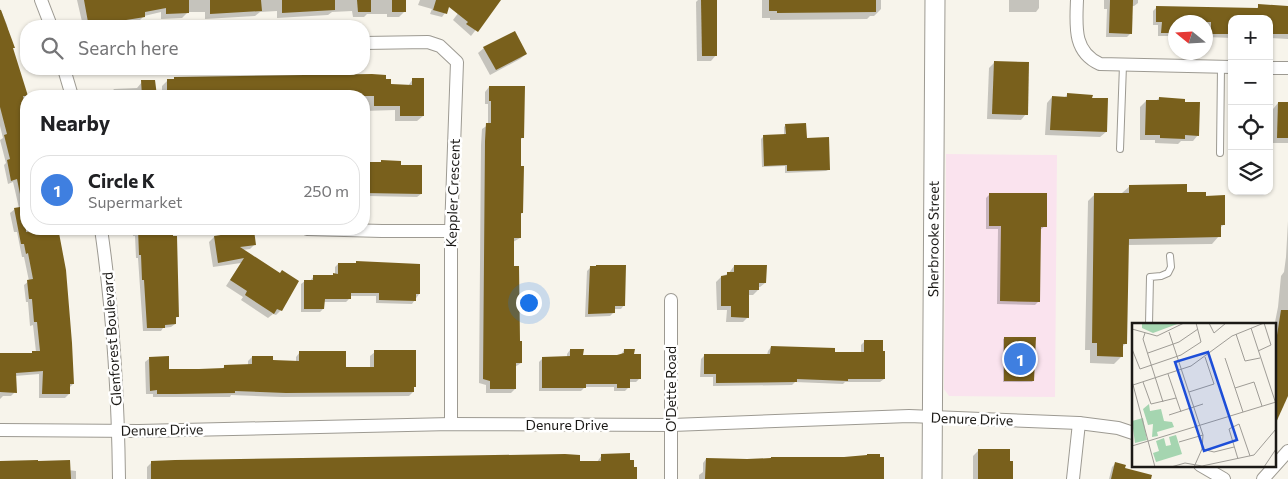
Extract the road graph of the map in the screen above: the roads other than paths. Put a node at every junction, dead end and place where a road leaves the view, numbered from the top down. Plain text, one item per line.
1 (41, 0) edge
2 (935, 0) edge
3 (1077, 0) edge
4 (49, 20) edge
5 (370, 43) edge
6 (1123, 65) junction
7 (1226, 67) edge
8 (1273, 68) edge
9 (1288, 68) edge
10 (66, 75) edge
11 (70, 90) edge
12 (1120, 149) dead end
13 (1220, 153) dead end
14 (370, 231) edge
15 (451, 231) junction
16 (102, 235) edge
17 (1170, 256) dead end
18 (671, 300) dead end
19 (1149, 323) edge
20 (932, 418) junction
21 (1079, 423) junction
22 (451, 424) junction
23 (672, 426) junction
24 (0, 430) edge
25 (119, 431) junction
26 (1132, 433) edge
27 (1288, 451) edge
28 (1276, 464) edge
29 (1202, 466) edge
30 (1275, 466) edge
31 (119, 479) edge
32 (671, 479) edge
33 (932, 479) edge
34 (1074, 479) edge
35 (1224, 479) edge
36 (1263, 479) edge

1 - 4 street
2 - 20 main road, Sherbrooke Street
3 - 6 street
5 - 15 street, Keppler Crescent
6 - 7 street
6 - 12 lane
7 - 13 lane
8 - 9 street
10 - 11 street
14 - 15 street
15 - 22 street, Keppler Crescent
16 - 25 street, Glenforest Boulevard
17 - 19 lane
18 - 23 street, O'Dette Road
20 - 21 street, Denure Drive
20 - 23 street, Denure Drive
20 - 33 main road, Sherbrooke Street
21 - 26 street, Denure Drive
21 - 34 street
22 - 23 street, Denure Drive
22 - 25 street, Denure Drive
23 - 32 street, O'Dette Road
24 - 25 street, Denure Drive
25 - 31 street, Glenforest Boulevard
27 - 28 street
29 - 35 street
30 - 36 street

